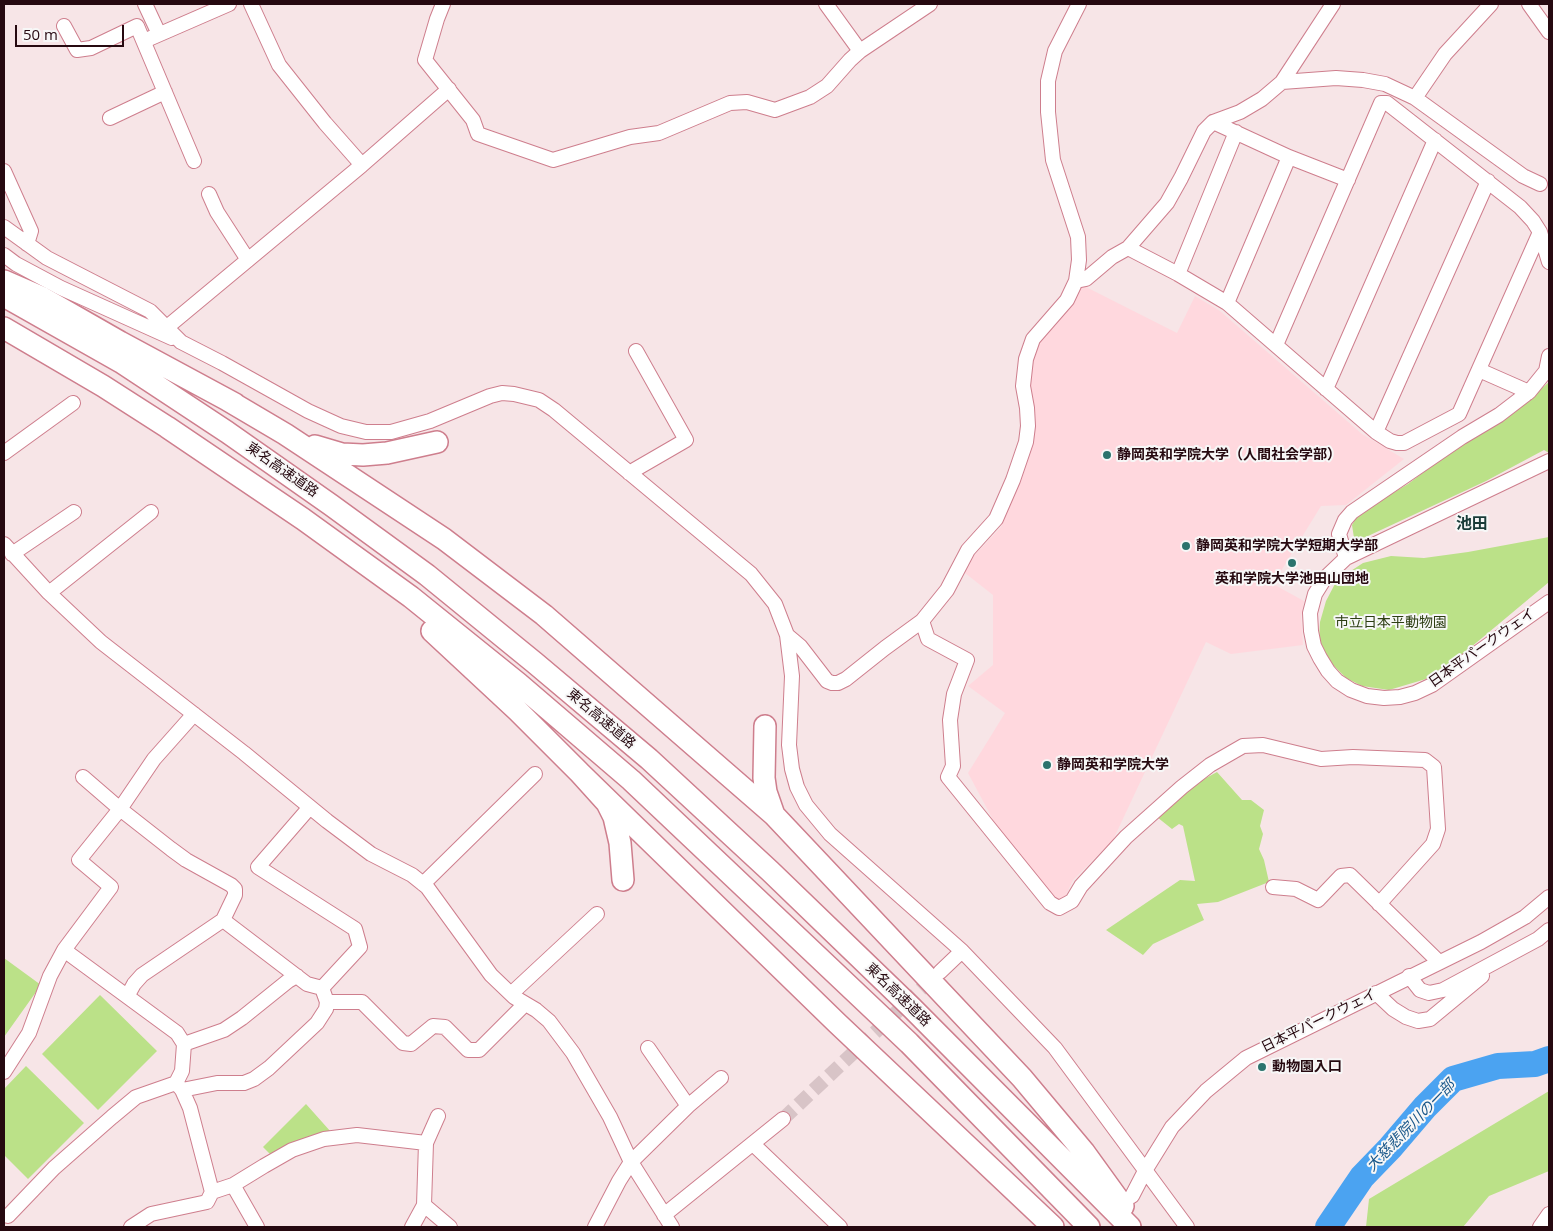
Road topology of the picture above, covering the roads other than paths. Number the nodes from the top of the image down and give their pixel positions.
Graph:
1 (145, 4) edge
2 (229, 4) edge
3 (251, 4) edge
4 (443, 4) edge
5 (826, 4) edge
6 (930, 4) edge
7 (1080, 4) edge
8 (1333, 4) edge
9 (1491, 4) edge
10 (1529, 4) edge
11 (64, 26) dead end
12 (1549, 32) edge
13 (159, 34) junction
14 (144, 41) junction
15 (860, 50) junction
16 (1282, 82) junction
17 (449, 89) junction
18 (165, 92) junction
19 (1415, 98) junction
20 (110, 118) dead end
21 (1213, 122) junction
22 (1236, 132) junction
23 (1435, 140) junction
24 (1289, 157) junction
25 (194, 161) dead end
26 (362, 165) junction
27 (4, 172) edge
28 (1348, 180) junction
29 (1488, 181) junction
30 (1540, 184) dead end
31 (209, 194) dead end
32 (4, 227) edge
33 (1540, 232) junction
34 (27, 244) junction
35 (1128, 248) junction
36 (4, 255) edge
37 (248, 260) junction
38 (1549, 262) edge
39 (1178, 274) junction
40 (4, 281) edge
41 (1076, 281) junction
42 (4, 296) edge
43 (1227, 303) junction
44 (4, 328) edge
45 (166, 328) junction
46 (181, 342) junction
47 (1276, 345) junction
48 (636, 351) dead end
49 (1549, 356) edge
50 (1478, 370) junction
51 (1326, 389) junction
52 (1528, 392) junction
53 (224, 398) junction
54 (73, 403) dead end
55 (1376, 432) junction
56 (437, 442) dead end
57 (4, 453) edge
58 (1549, 461) edge
59 (629, 473) junction
60 (74, 512) dead end
61 (151, 512) dead end
62 (303, 519) junction
63 (8, 549) edge
64 (1346, 558) junction
65 (50, 593) junction
66 (1549, 602) edge
67 (922, 621) junction
68 (788, 635) junction
69 (194, 714) junction
70 (765, 726) dead end
71 (579, 772) junction
72 (535, 774) dead end
73 (83, 777) dead end
74 (310, 807) junction
75 (120, 809) junction
76 (774, 815) junction
77 (623, 880) dead end
78 (423, 884) junction
79 (1273, 886) dead end
80 (1549, 897) edge
81 (1379, 904) junction
82 (597, 914) dead end
83 (223, 920) junction
84 (1549, 930) edge
85 (64, 950) junction
86 (962, 951) junction
87 (1506, 956) junction
88 (1439, 962) junction
89 (940, 972) tunnel mouth
90 (297, 976) junction
91 (1409, 976) junction
92 (322, 988) junction
93 (1376, 993) junction
94 (511, 994) junction
95 (128, 995) junction
96 (327, 1002) junction
97 (524, 1004) junction
98 (184, 1044) junction
99 (648, 1048) dead end
100 (4, 1072) edge
101 (721, 1078) dead end
102 (179, 1087) junction
103 (688, 1106) junction
104 (438, 1116) dead end
105 (783, 1119) tunnel mouth
106 (426, 1143) junction
107 (753, 1144) junction
108 (631, 1162) junction
109 (1146, 1169) junction
110 (233, 1186) junction
111 (212, 1192) junction
112 (1132, 1196) dead end
113 (424, 1206) junction
114 (664, 1214) junction
115 (1549, 1214) edge
116 (9, 1218) edge
117 (832, 1225) edge
118 (131, 1227) edge
119 (256, 1227) edge
120 (412, 1227) edge
121 (450, 1227) edge
122 (595, 1227) edge
123 (672, 1227) edge
124 (1052, 1227) edge
125 (1089, 1227) edge
126 (1130, 1227) edge
127 (1137, 1227) edge
128 (1187, 1227) edge
129 (1540, 1227) edge

1 - 13 street
2 - 13 street
3 - 26 street
4 - 17 street
5 - 15 street
6 - 15 street
7 - 41 street
8 - 16 street
9 - 19 street
10 - 12 street
11 - 14 street
13 - 14 street
14 - 18 street
15 - 17 street
16 - 19 street
16 - 21 street
17 - 26 street
18 - 20 street
18 - 25 street
19 - 30 street
21 - 22 street
21 - 35 street
22 - 24 street
22 - 39 street
23 - 28 street
23 - 29 street
23 - 51 street
24 - 28 street
24 - 43 street
26 - 37 street
27 - 34 street
28 - 47 street
29 - 33 street
29 - 55 street
31 - 37 street
32 - 34 street
33 - 38 street
33 - 50 street
34 - 45 street
35 - 39 street
35 - 41 street
36 - 46 street
37 - 45 street
39 - 43 street
40 - 53 highway
41 - 67 street
42 - 126 highway, 東名高速道路
43 - 47 street
44 - 62 highway, 東名高速道路
45 - 46 street
46 - 59 street
47 - 51 street
48 - 59 street
49 - 52 street
50 - 52 street
50 - 55 street
51 - 55 street
52 - 64 street
53 - 56 highway
53 - 76 highway
54 - 57 street
58 - 64 street, 日本平パークウェイ
59 - 68 street
60 - 63 street
61 - 65 street
62 - 71 highway
62 - 125 highway, 東名高速道路
63 - 65 street
64 - 66 street, 日本平パークウェイ
65 - 69 street
67 - 68 street
67 - 81 street
68 - 86 street
69 - 74 street
69 - 75 street
70 - 76 highway
71 - 77 highway
71 - 124 highway
72 - 78 street
73 - 75 street
74 - 78 street
74 - 92 street
75 - 83 street
75 - 85 street
76 - 127 highway
78 - 94 street
79 - 81 street
80 - 88 street, 日本平パークウェイ
81 - 88 street
82 - 94 street
83 - 90 street
83 - 95 street
84 - 87 street
85 - 95 street
85 - 100 street
86 - 89 street
86 - 109 street
87 - 91 street
87 - 93 street
88 - 91 street, 日本平パークウェイ
90 - 92 street
90 - 98 street
91 - 93 street, 日本平パークウェイ
92 - 96 street
93 - 109 street, 日本平パークウェイ
94 - 97 street
95 - 98 street
96 - 97 street
96 - 102 street
97 - 108 street
98 - 102 street
99 - 103 street
101 - 103 street
102 - 111 street
102 - 116 street
103 - 108 street
104 - 106 street
105 - 107 street
106 - 110 street
106 - 113 street
107 - 114 street
107 - 117 street
108 - 114 street
108 - 122 street
109 - 112 street, 日本平パークウェイ
109 - 128 street
110 - 111 street
110 - 119 street
111 - 118 street
113 - 120 street
113 - 121 street
114 - 123 street
115 - 129 street

